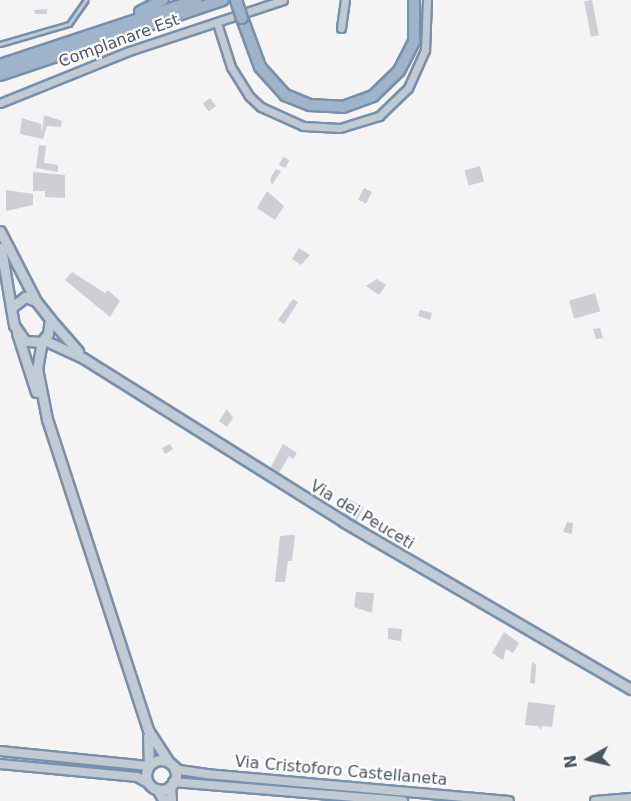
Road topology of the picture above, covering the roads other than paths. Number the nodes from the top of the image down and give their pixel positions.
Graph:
1 (86, 0) edge
2 (163, 0) edge
3 (197, 0) edge
4 (223, 0) edge
5 (236, 0) edge
6 (243, 0) edge
7 (283, 0) edge
8 (345, 0) edge
9 (406, 0) edge
10 (414, 0) edge
11 (427, 0) edge
12 (166, 19) junction
13 (217, 22) junction
14 (341, 28) dead end
15 (0, 44) edge
16 (411, 48) junction
17 (0, 64) edge
18 (0, 75) edge
19 (0, 103) edge
20 (0, 231) edge
21 (0, 244) edge
22 (10, 301) edge
23 (36, 301) junction
24 (0, 312) edge
25 (50, 319) junction
26 (12, 320) junction
27 (16, 331) junction
28 (43, 341) junction
29 (83, 358) junction
30 (47, 419) junction
31 (631, 688) edge
32 (148, 730) junction
33 (0, 751) edge
34 (170, 763) junction
35 (0, 764) edge
36 (149, 765) junction
37 (172, 784) junction
38 (152, 786) junction
39 (631, 798) edge
40 (164, 801) edge
41 (171, 801) edge
42 (403, 801) edge
43 (509, 801) edge
44 (595, 801) edge

1 - 15 lane
2 - 17 highway
3 - 17 highway
4 - 12 highway
5 - 16 highway, bridge
6 - 12 highway
7 - 13 street, Complanare Est
8 - 14 street
9 - 16 highway
10 - 16 highway
11 - 13 street
12 - 18 highway
13 - 19 street, Complanare Est
20 - 23 main road, Via dei Peuceti
21 - 22 main road
22 - 23 main road
22 - 26 main road
23 - 25 main road, Via dei Peuceti
24 - 26 main road
25 - 28 main road
25 - 29 main road, Via dei Peuceti
26 - 27 main road
27 - 28 main road, Via dei Peuceti
27 - 30 main road
28 - 29 main road, Via dei Peuceti
28 - 30 main road
29 - 31 main road, Via dei Peuceti
30 - 32 main road
32 - 34 main road
32 - 36 main road
33 - 36 street
34 - 36 main road
34 - 37 main road
34 - 43 street, Via Cristoforo Castellaneta
35 - 38 street
36 - 38 main road
37 - 38 main road
37 - 41 main road
37 - 42 street, Via Cristoforo Castellaneta
38 - 40 main road
39 - 44 street

